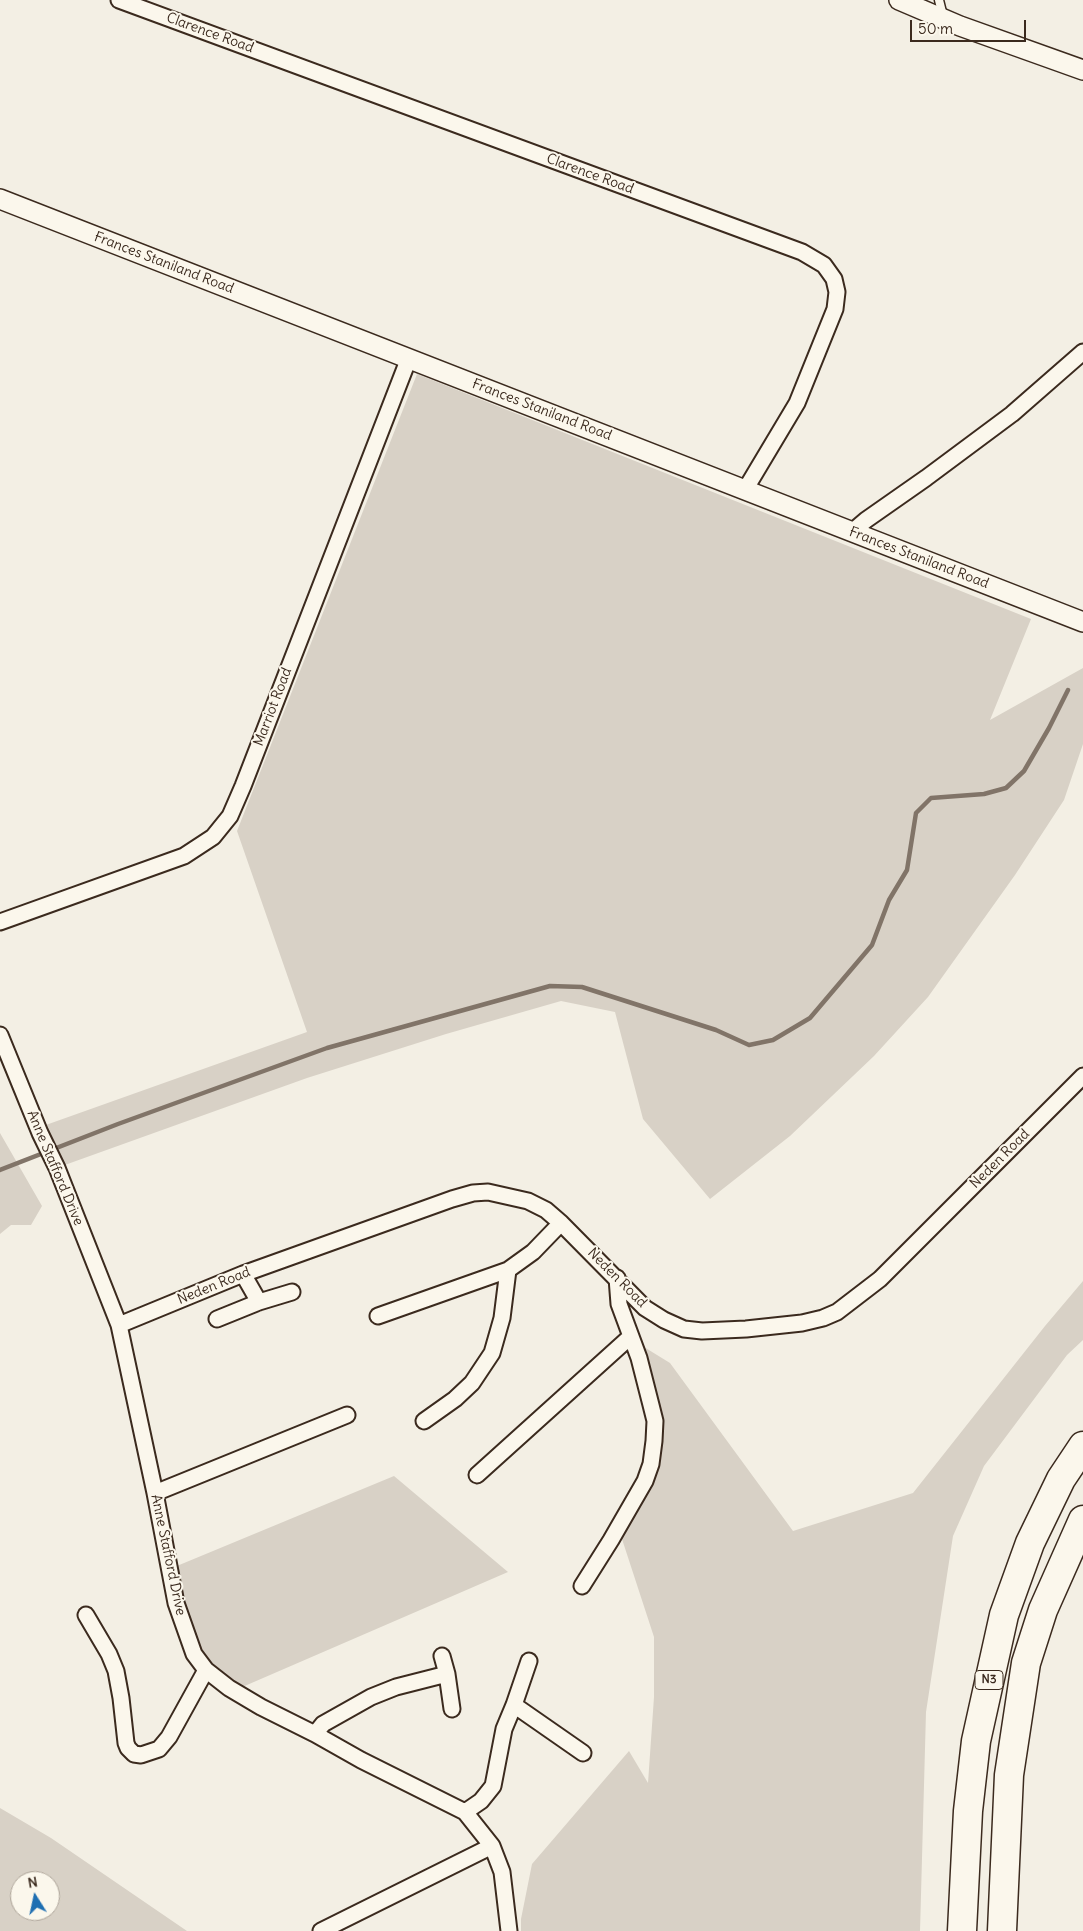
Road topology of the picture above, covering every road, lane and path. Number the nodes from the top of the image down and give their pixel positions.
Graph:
1 (119, 0) edge
2 (899, 0) edge
3 (939, 0) edge
4 (960, 26) junction
5 (1083, 70) edge
6 (0, 199) edge
7 (1083, 352) edge
8 (409, 358) junction
9 (745, 490) junction
10 (852, 532) junction
11 (1083, 622) edge
12 (0, 922) edge
13 (0, 1035) edge
14 (1083, 1076) edge
15 (561, 1223) junction
16 (508, 1270) junction
17 (243, 1274) junction
18 (617, 1278) junction
19 (292, 1292) dead end
20 (259, 1302) junction
21 (378, 1316) dead end
22 (217, 1319) dead end
23 (119, 1325) junction
24 (630, 1337) junction
25 (347, 1415) dead end
26 (424, 1422) dead end
27 (1083, 1446) edge
28 (478, 1475) dead end
29 (155, 1493) junction
30 (1083, 1520) edge
31 (582, 1586) dead end
32 (86, 1615) dead end
33 (442, 1656) dead end
34 (529, 1660) dead end
35 (206, 1670) junction
36 (447, 1674) junction
37 (514, 1705) junction
38 (452, 1710) dead end
39 (315, 1734) junction
40 (583, 1753) dead end
41 (465, 1812) junction
42 (492, 1846) junction
43 (321, 1931) edge
44 (509, 1931) edge
45 (962, 1931) edge
46 (1002, 1931) edge

1 - 9 street, Clarence Road
2 - 4 street
3 - 4 lane
4 - 5 street
6 - 8 street, Frances Staniland Road
7 - 10 street
8 - 9 street, Frances Staniland Road
8 - 12 street, Marriot Road
9 - 10 street, Frances Staniland Road
10 - 11 street, Frances Staniland Road
13 - 23 street, Anne Stafford Drive
14 - 18 street, Neden Road
15 - 16 street
15 - 17 street, Neden Road
15 - 18 street, Neden Road
16 - 21 street
16 - 26 street
17 - 20 street
17 - 23 street, Neden Road
18 - 24 street
19 - 20 street
20 - 22 street
23 - 29 street, Anne Stafford Drive
24 - 28 street
24 - 31 street
25 - 29 street
27 - 45 highway, N3
29 - 35 street, Anne Stafford Drive
30 - 46 highway, N3
32 - 35 street
33 - 36 street
34 - 37 street
35 - 39 street, Anne Stafford Drive
36 - 38 street
36 - 39 street
37 - 40 street
37 - 41 street
39 - 41 street, Anne Stafford Drive
41 - 42 street, Anne Stafford Drive
42 - 43 street
42 - 44 street, Anne Stafford Drive

